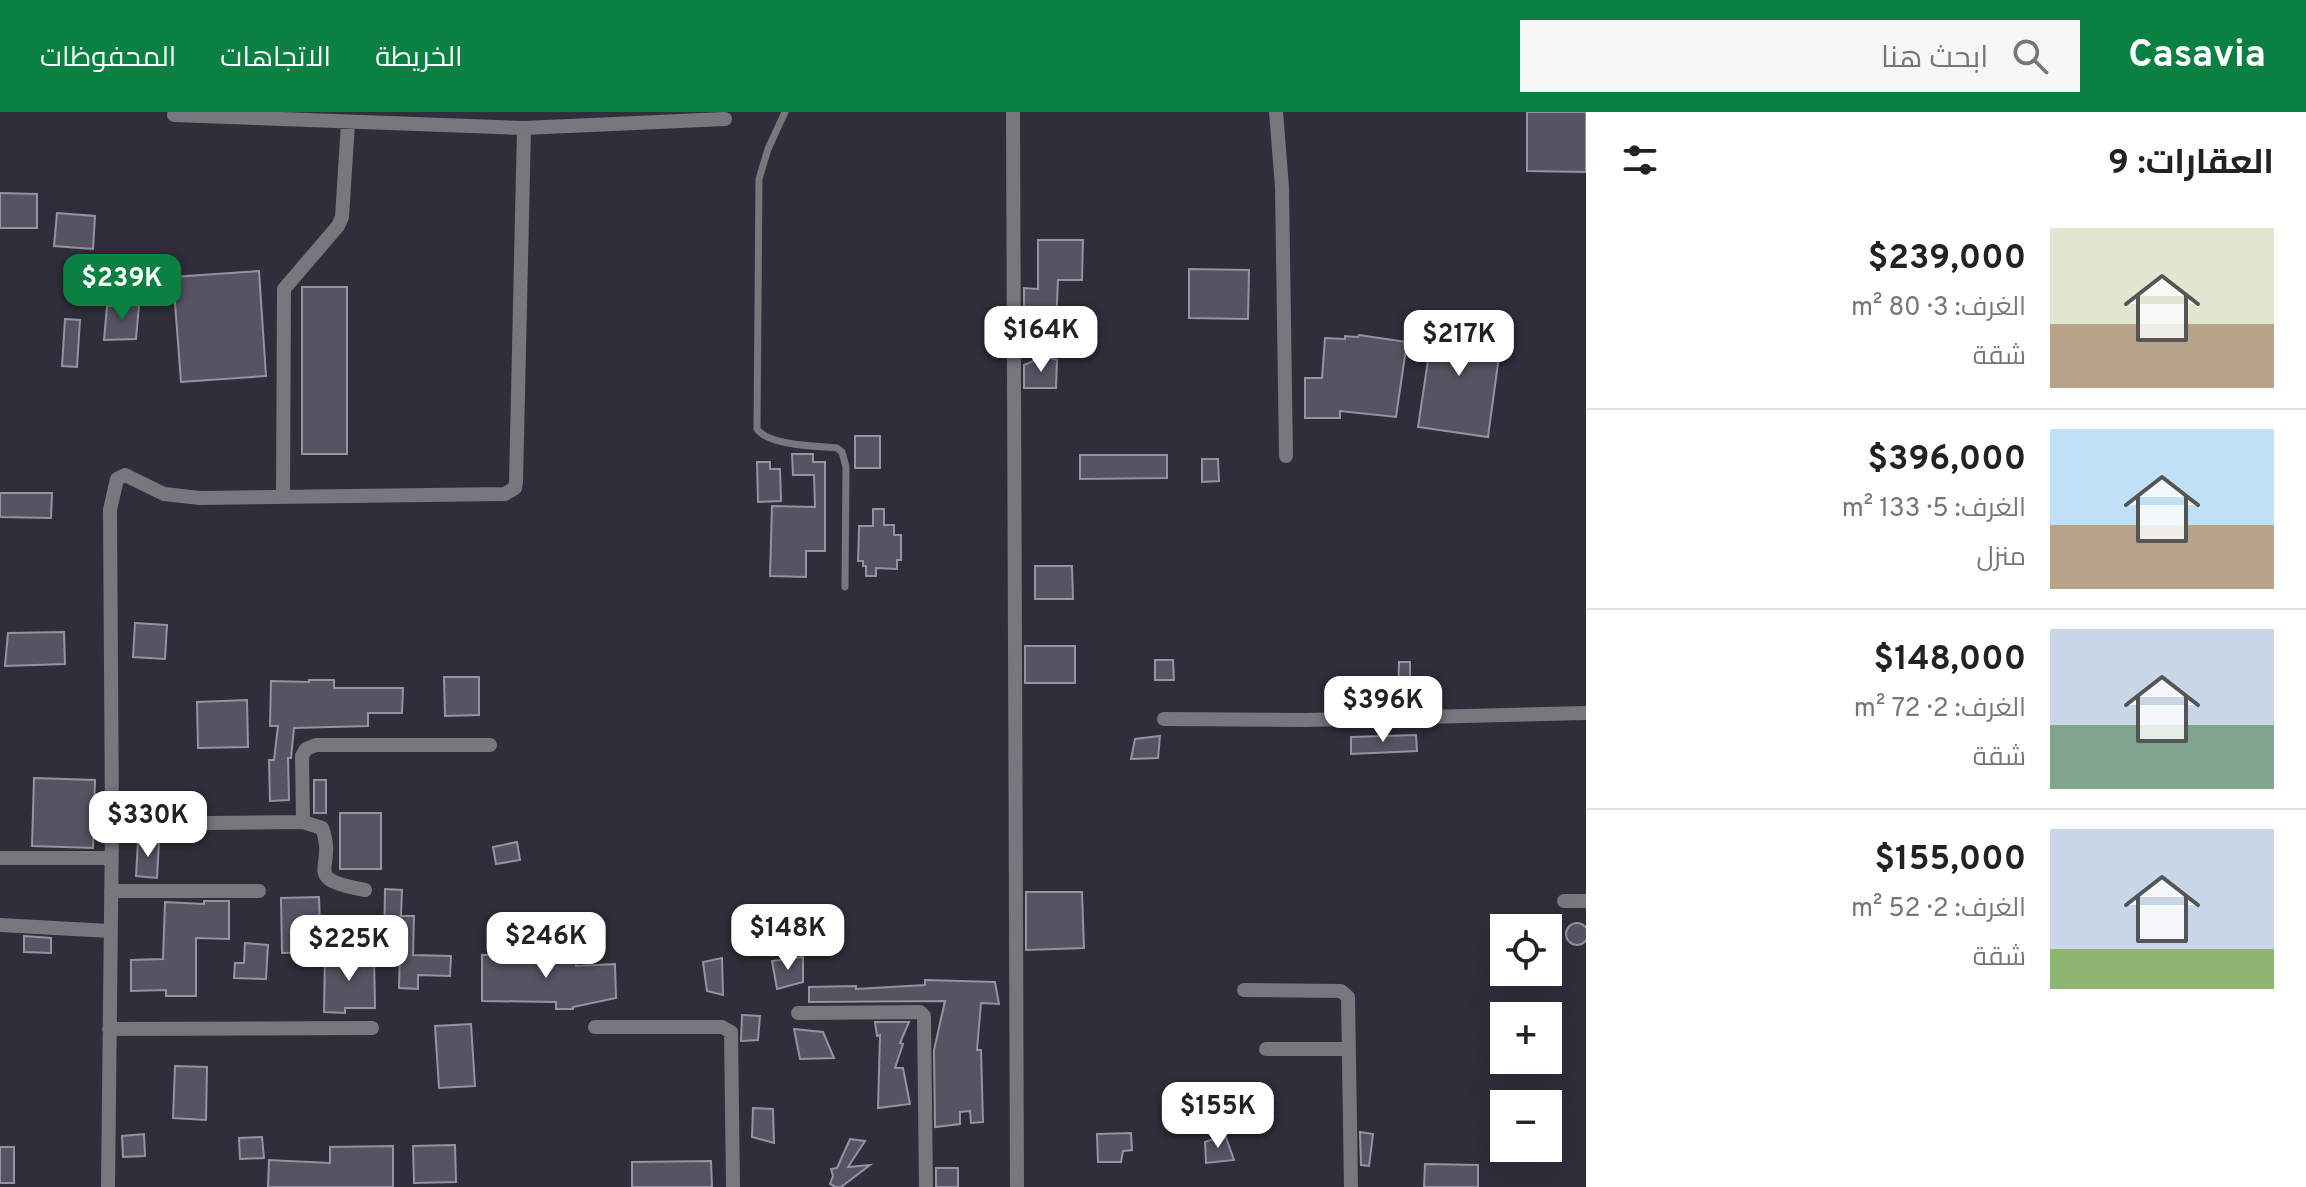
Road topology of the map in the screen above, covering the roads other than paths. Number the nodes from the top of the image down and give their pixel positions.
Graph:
1 (785, 112) edge
2 (1013, 112) edge
3 (1276, 112) edge
4 (174, 115) dead end
5 (725, 119) dead end
6 (348, 123) junction
7 (524, 128) junction
8 (1286, 456) dead end
9 (283, 497) junction
10 (845, 587) dead end
11 (1586, 713) edge
12 (1164, 719) dead end
13 (490, 745) dead end
14 (303, 822) junction
15 (112, 824) junction
16 (0, 858) edge
17 (111, 858) junction
18 (365, 890) dead end
19 (111, 891) junction
20 (259, 891) dead end
21 (1564, 901) dead end
22 (1586, 901) edge
23 (0, 925) edge
24 (110, 931) junction
25 (1244, 990) dead end
26 (798, 1013) dead end
27 (595, 1027) dead end
28 (372, 1028) dead end
29 (109, 1029) junction
30 (1266, 1049) dead end
31 (1349, 1049) junction
32 (108, 1187) edge
33 (733, 1187) edge
34 (926, 1187) edge
35 (1017, 1187) edge
36 (1351, 1187) edge

1 - 10 lane
2 - 35 street
3 - 8 street
4 - 6 street
5 - 7 street
6 - 7 street
6 - 9 street
7 - 9 street
9 - 15 street
11 - 12 street
13 - 14 street
14 - 15 street
14 - 18 street
15 - 17 street
16 - 17 street
17 - 19 street
19 - 20 street
19 - 24 street
21 - 22 street
23 - 24 street
24 - 29 street
25 - 31 street
26 - 34 street
27 - 33 street
28 - 29 street
29 - 32 street
30 - 31 street
31 - 36 street

